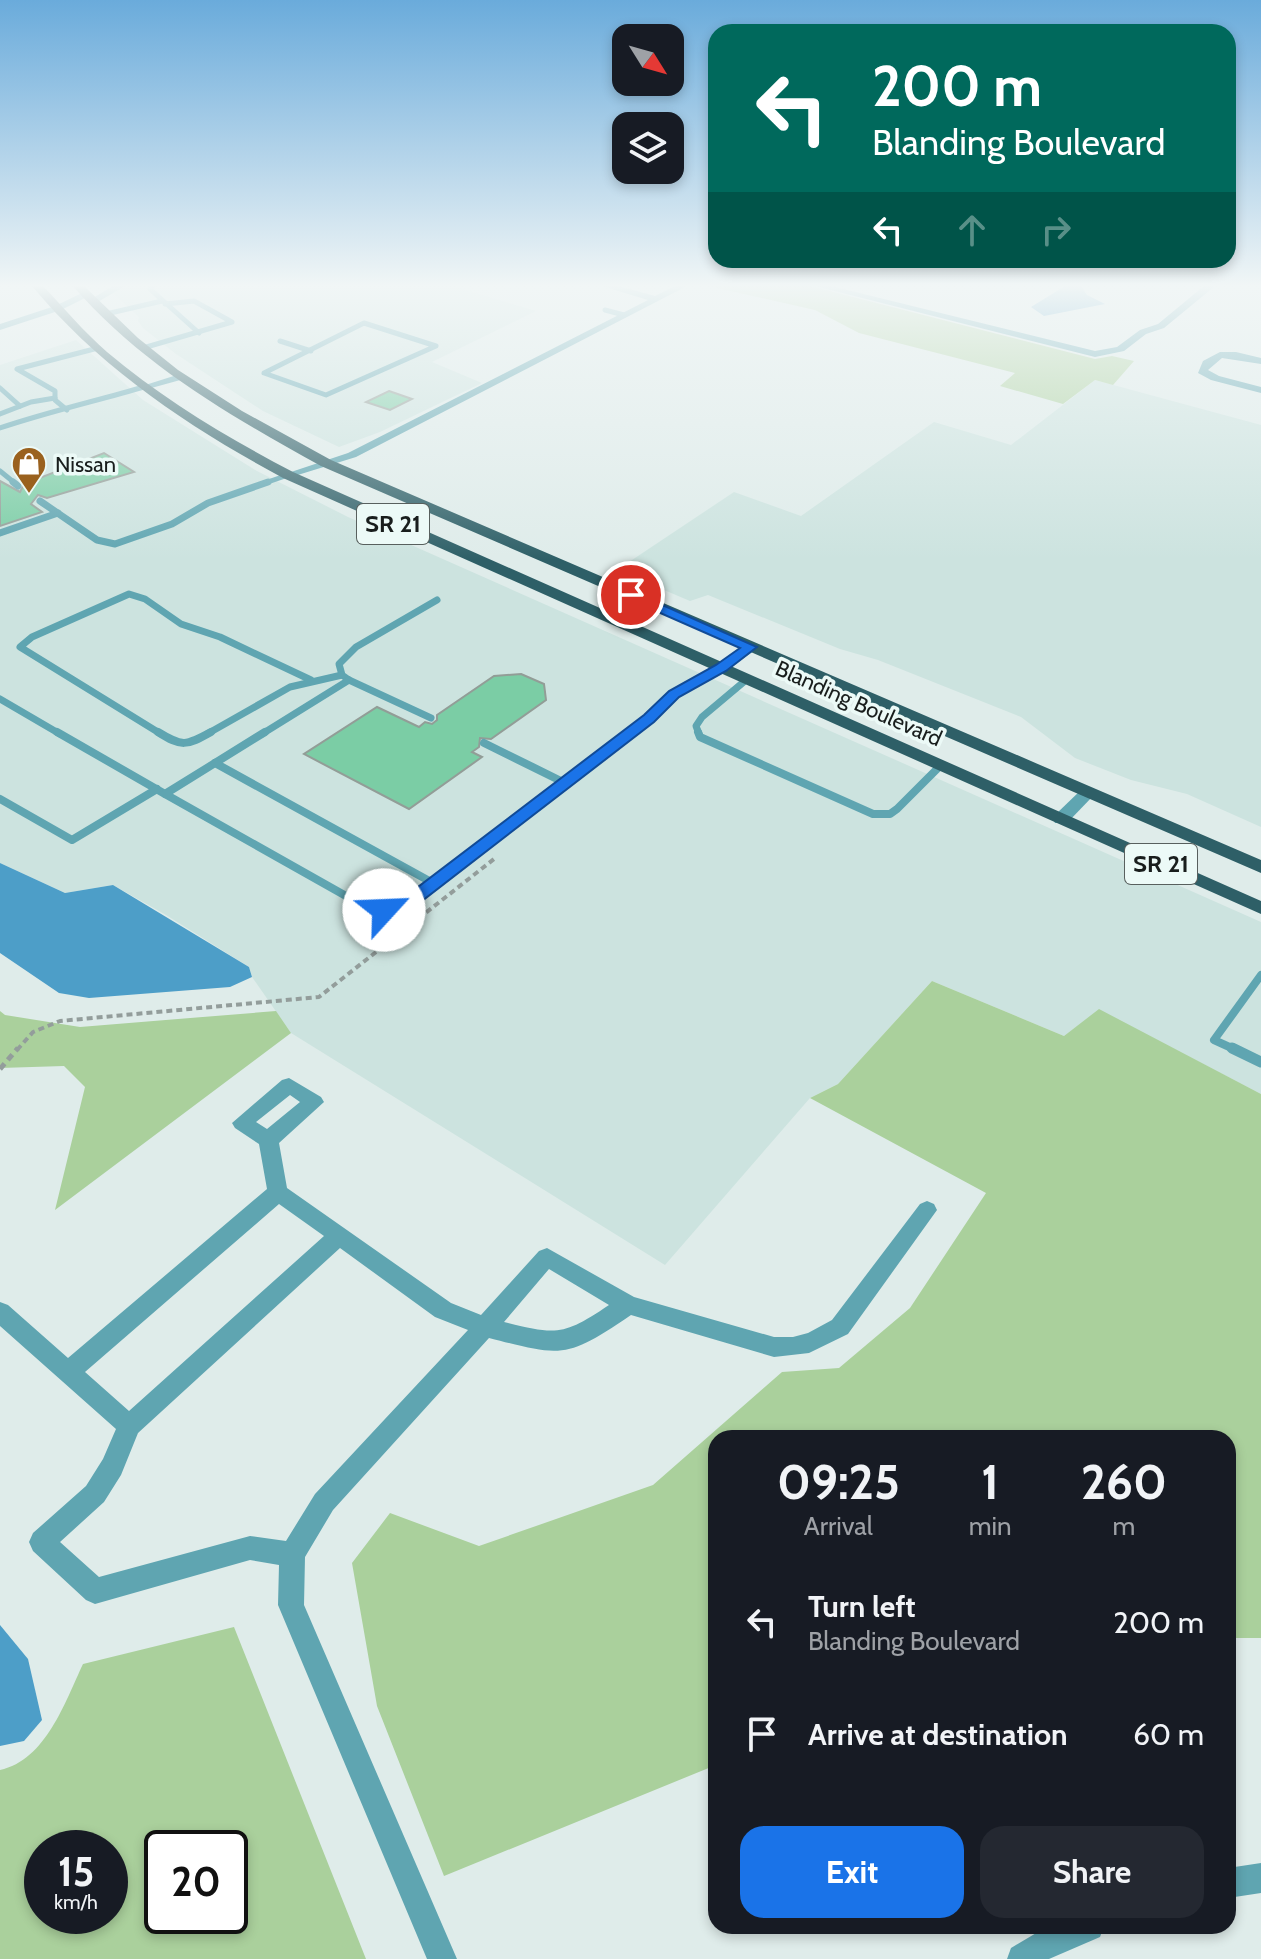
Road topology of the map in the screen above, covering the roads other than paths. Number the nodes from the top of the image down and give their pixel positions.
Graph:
1 (32, 377) edge
2 (133, 377) edge
3 (178, 377) edge
4 (180, 377) edge
5 (277, 377) edge
6 (367, 377) edge
7 (503, 377) edge
8 (1214, 377) edge
9 (144, 387) junction
10 (0, 388) edge
11 (1261, 390) edge
12 (55, 398) junction
13 (20, 406) junction
14 (67, 410) junction
15 (0, 414) edge
16 (0, 428) edge
17 (326, 463) junction
18 (0, 471) edge
19 (288, 475) junction
20 (18, 486) dead end
21 (40, 501) dead end
22 (58, 513) junction
23 (0, 533) edge
24 (437, 600) dead end
25 (750, 647) junction
26 (721, 668) junction
27 (346, 677) junction
28 (311, 680) junction
29 (746, 680) junction
30 (0, 699) edge
31 (431, 718) dead end
32 (484, 743) dead end
33 (215, 763) junction
34 (940, 766) junction
35 (565, 783) junction
36 (157, 789) junction
37 (1088, 792) junction
38 (165, 794) junction
39 (0, 799) edge
40 (1061, 819) junction
41 (1261, 867) edge
42 (433, 883) junction
43 (1261, 908) edge
44 (1261, 975) edge
45 (1261, 1062) edge
46 (268, 1140) dead end
47 (278, 1192) junction
48 (927, 1210) dead end
49 (339, 1236) junction
50 (628, 1305) junction
51 (0, 1312) edge
52 (485, 1327) junction
53 (68, 1372) junction
54 (129, 1426) junction
55 (292, 1554) junction
56 (1261, 1878) edge
57 (1236, 1882) edge
58 (1067, 1934) edge
59 (442, 1959) edge
60 (1022, 1959) edge

1 - 12 lane
2 - 9 main road, Blanding Boulevard / SR 21
3 - 9 street
4 - 17 main road, Blanding Boulevard / SR 21
5 - 6 lane
7 - 17 street
8 - 11 street
9 - 14 lane
9 - 19 main road, Blanding Boulevard / SR 21
10 - 13 lane
12 - 13 lane
12 - 14 lane
13 - 15 lane
14 - 16 lane
17 - 19 street
17 - 25 main road, Blanding Boulevard / SR 21
18 - 20 lane
19 - 22 lane
19 - 26 main road, Blanding Boulevard / SR 21
21 - 22 lane
22 - 23 lane
24 - 27 lane
25 - 26 street
25 - 37 main road, Blanding Boulevard / SR 21
26 - 29 main road, Blanding Boulevard / SR 21
26 - 35 lane
27 - 28 lane
27 - 31 lane
27 - 33 lane
28 - 28 lane
29 - 34 main road, Blanding Boulevard / SR 21
29 - 34 lane
30 - 36 lane
32 - 35 lane
33 - 38 lane
33 - 42 lane
34 - 40 main road, Blanding Boulevard / SR 21
35 - 42 lane
36 - 38 lane
36 - 39 lane
37 - 40 street
37 - 41 main road, Blanding Boulevard / SR 21
38 - 42 lane
40 - 43 main road, Blanding Boulevard / SR 21
44 - 45 lane
46 - 47 street
47 - 49 street
47 - 53 street
48 - 50 street
49 - 52 street
49 - 54 street
50 - 52 street
50 - 52 street
51 - 53 street
52 - 55 street
53 - 54 street
54 - 55 street
55 - 59 street
56 - 57 street
58 - 60 street

